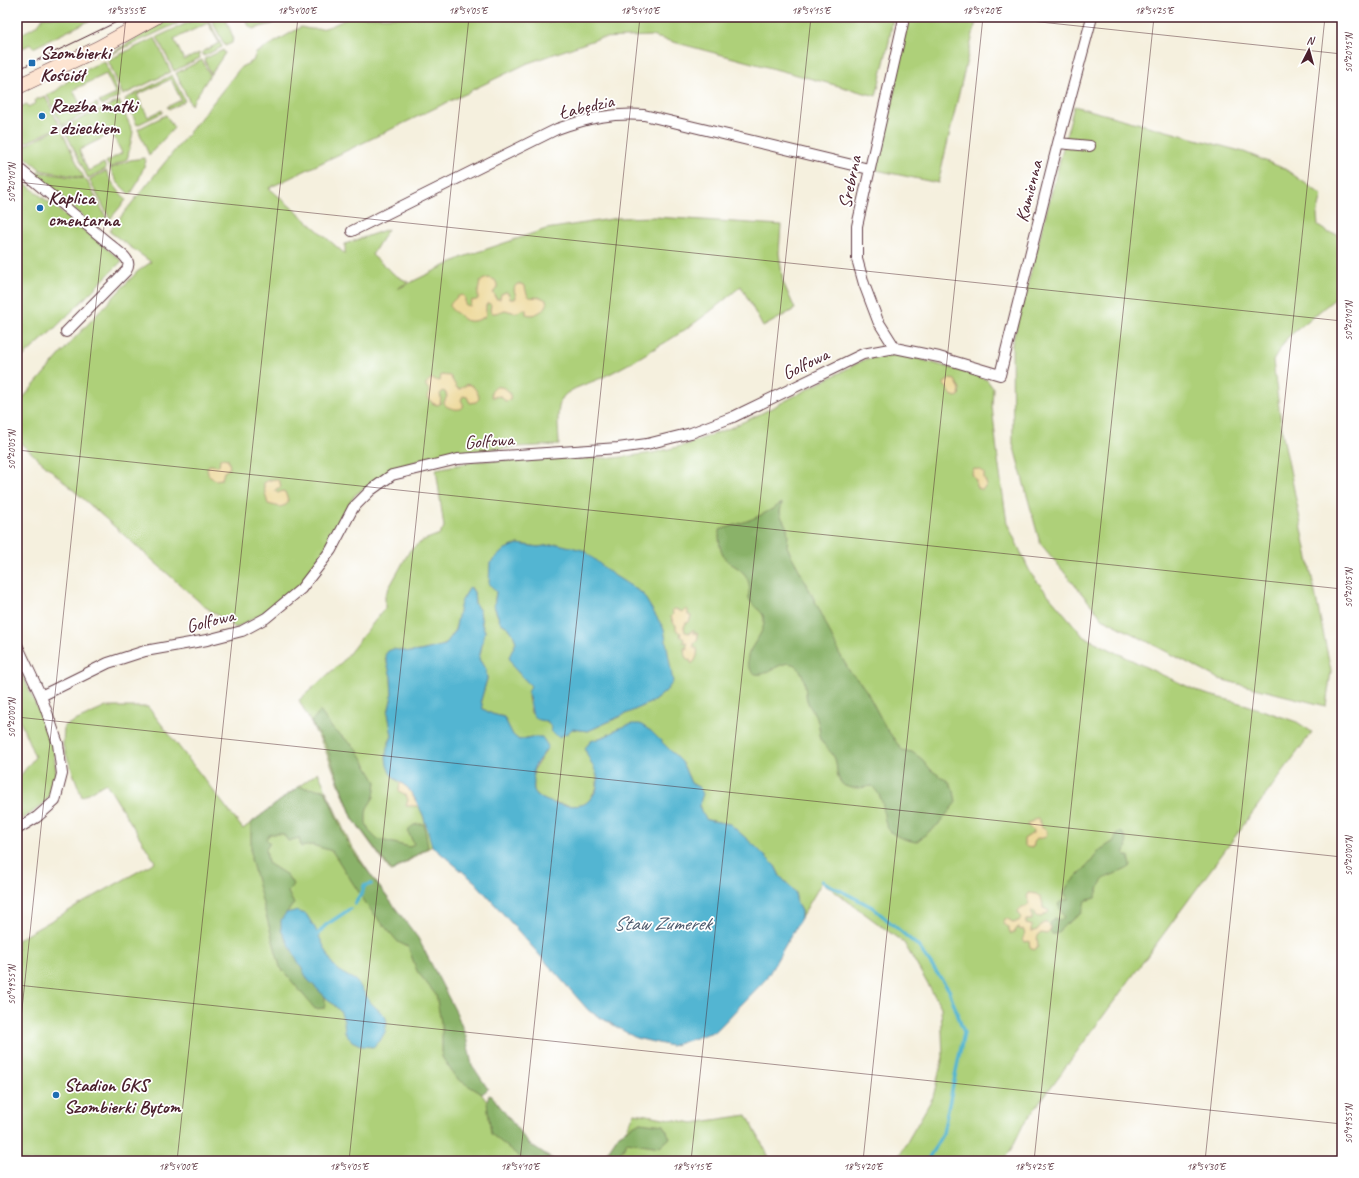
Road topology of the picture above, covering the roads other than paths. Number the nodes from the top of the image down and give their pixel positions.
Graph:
1 (155, 17) edge
2 (903, 17) edge
3 (1092, 17) edge
4 (17, 87) edge
5 (1058, 143) junction
6 (1090, 146) dead end
7 (17, 167) edge
8 (869, 169) junction
9 (352, 231) dead end
10 (66, 332) dead end
11 (895, 348) junction
12 (1000, 375) joint
13 (17, 645) edge
14 (41, 696) junction
15 (17, 830) edge

1 - 4 main road
2 - 8 street, Srebrna
3 - 5 street, Kamienna
5 - 6 street
5 - 12 street, Kamienna
7 - 10 street
8 - 9 street, Łabędzia
8 - 11 street, Srebrna
11 - 12 street, Golfowa
11 - 14 street, Golfowa
13 - 14 street
14 - 15 street

